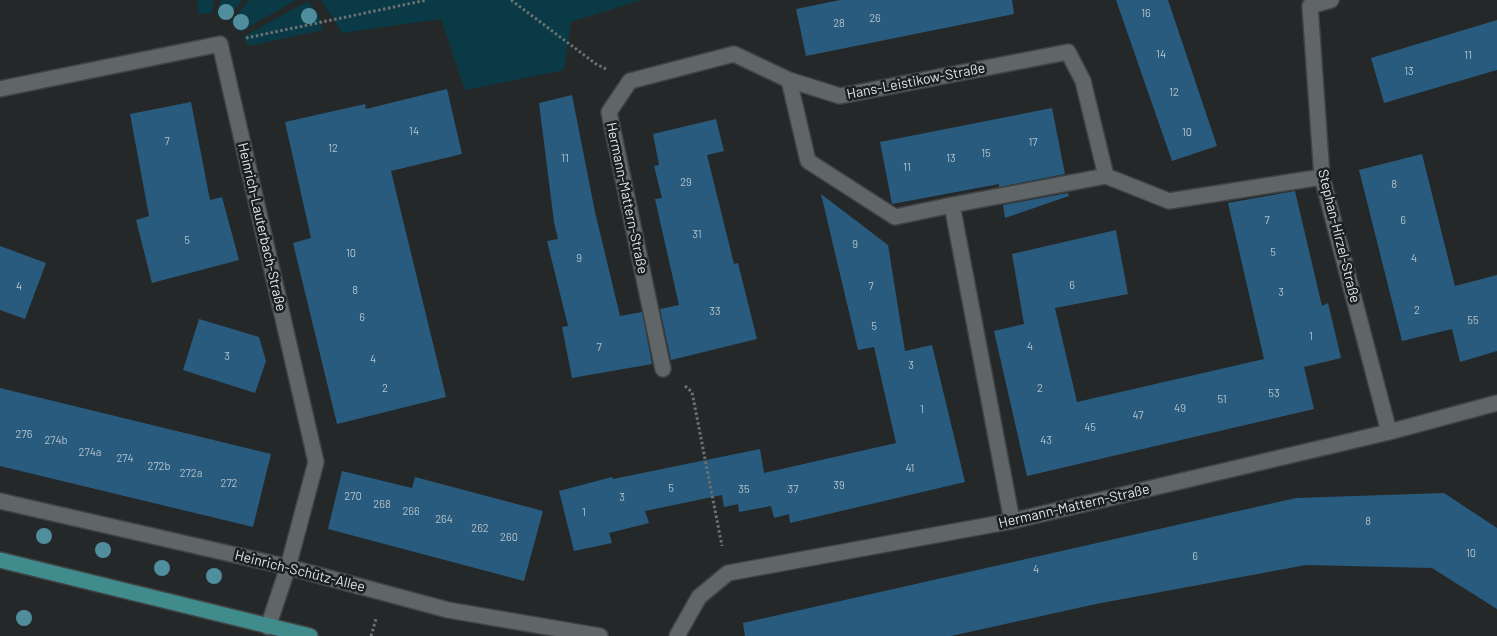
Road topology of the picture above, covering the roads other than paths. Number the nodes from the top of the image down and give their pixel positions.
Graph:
1 (1331, 0) edge
2 (789, 80) junction
3 (0, 90) edge
4 (1106, 176) junction
5 (1322, 177) junction
6 (952, 205) junction
7 (663, 368) road end
8 (1497, 403) edge
9 (1389, 432) junction
10 (0, 501) edge
11 (1012, 521) junction
12 (0, 560) edge
13 (288, 567) junction
14 (268, 627) junction
15 (310, 636) edge
16 (600, 636) edge
17 (677, 636) edge

1 - 5 street, Stephan-Hirzel-Straße
2 - 4 street, Hans-Leistikow-Straße
2 - 6 street
2 - 7 street, Hermann-Mattern-Straße
3 - 13 street, Heinrich-Lauterbach-Straße
4 - 5 street
4 - 6 street
5 - 9 street, Stephan-Hirzel-Straße
6 - 11 street
8 - 9 street, Hermann-Mattern-Straße
9 - 11 street, Hermann-Mattern-Straße
10 - 13 street, Heinrich-Schütz-Allee
11 - 17 street, Hermann-Mattern-Straße
12 - 14 main road
13 - 14 street, Heinrich-Lauterbach-Straße
13 - 16 street, Heinrich-Schütz-Allee
14 - 15 main road

